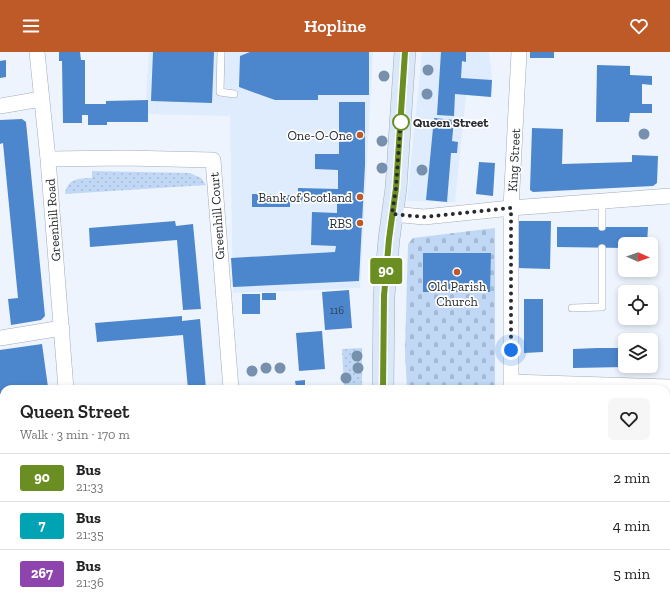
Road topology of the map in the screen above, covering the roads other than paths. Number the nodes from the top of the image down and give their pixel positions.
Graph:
1 (37, 52) edge
2 (221, 52) edge
3 (405, 52) edge
4 (519, 52) edge
5 (234, 94) dead end
6 (41, 99) junction
7 (0, 106) edge
8 (48, 159) junction
9 (670, 196) edge
10 (602, 201) junction
11 (511, 208) junction
12 (392, 214) junction
13 (602, 227) dead end
14 (602, 248) dead end
15 (572, 308) dead end
16 (62, 328) junction
17 (0, 338) edge
18 (66, 385) edge
19 (230, 385) edge
20 (383, 385) edge
21 (511, 385) edge

1 - 6 street, Greenhill Road
2 - 5 lane
3 - 12 main road
4 - 11 street, King Street
6 - 7 street
6 - 8 street, Greenhill Road
8 - 16 street, Greenhill Road
8 - 19 street, Greenhill Court
9 - 10 street
10 - 11 street
10 - 13 lane
11 - 12 street
11 - 21 street, King Street
12 - 20 main road
14 - 15 lane
16 - 17 street
16 - 18 street, Greenhill Road

